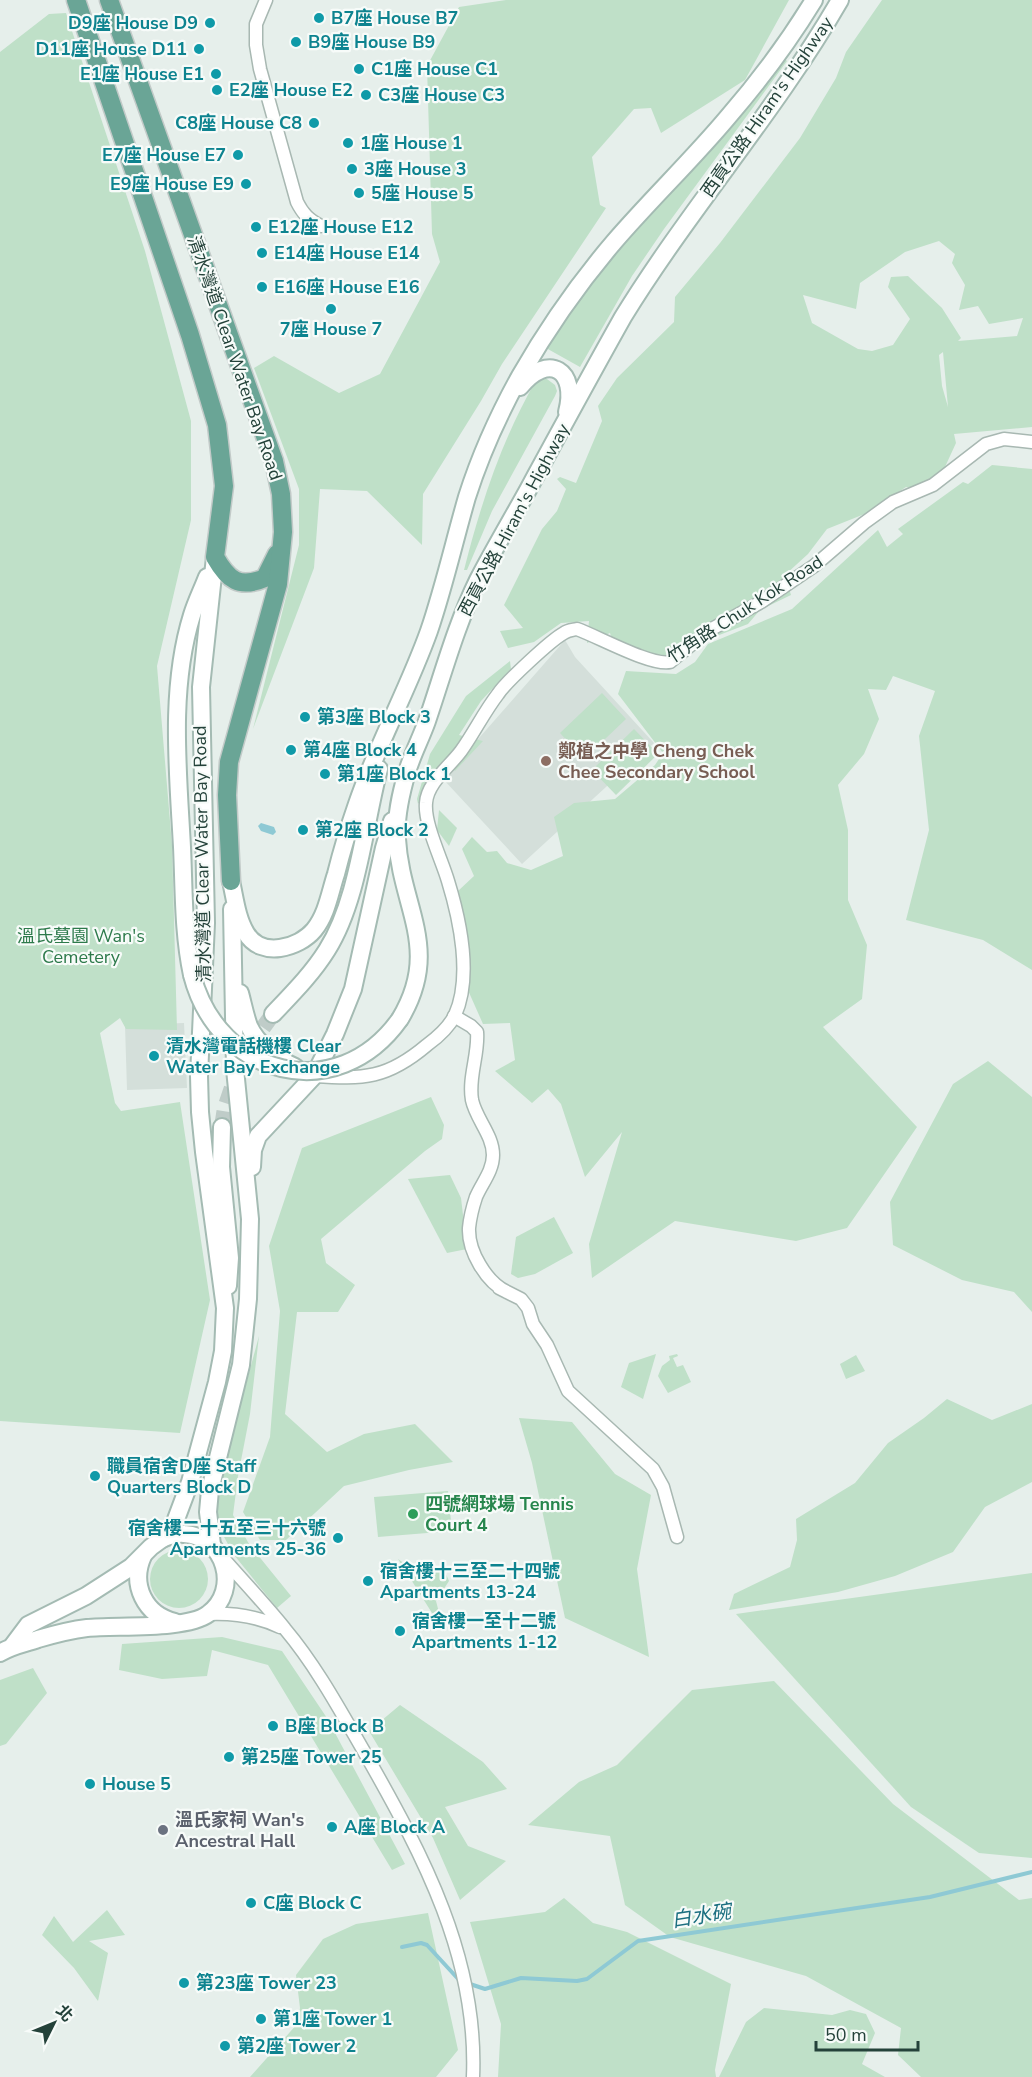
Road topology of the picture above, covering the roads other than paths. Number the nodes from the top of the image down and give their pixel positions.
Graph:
1 (76, 0) edge
2 (109, 0) edge
3 (266, 0) edge
4 (814, 0) edge
5 (840, 0) edge
6 (321, 226) dead end
7 (501, 415) junction
8 (565, 423) junction
9 (1032, 442) edge
10 (283, 532) junction
11 (215, 557) junction
12 (407, 686) junction
13 (407, 772) junction
14 (231, 881) junction
15 (234, 972) junction
16 (273, 1014) tunnel mouth
17 (454, 1016) junction
18 (314, 1076) junction
19 (222, 1127) tunnel mouth
20 (250, 1219) junction
21 (225, 1308) junction
22 (677, 1537) dead end
23 (162, 1539) junction
24 (216, 1550) junction
25 (144, 1556) junction
26 (209, 1614) junction
27 (185, 1623) junction
28 (287, 1630) junction
29 (7, 1649) edge
30 (473, 2074) edge

1 - 11 main road, 清水灣道 Clear Water Bay Road
2 - 10 main road, 清水灣道 Clear Water Bay Road
3 - 6 street
4 - 7 main road, 西貢公路 Hiram's Highway
5 - 8 main road, 西貢公路 Hiram's Highway
7 - 8 main road
7 - 12 main road, 西貢公路 Hiram's Highway
8 - 13 main road, 西貢公路 Hiram's Highway
9 - 17 street, 竹角路 Chuk Kok Road
10 - 11 main road
10 - 14 main road, 清水灣道 Clear Water Bay Road
11 - 13 main road, 西貢公路 Hiram's Highway, bridge
11 - 21 main road, 清水灣道 Clear Water Bay Road
12 - 14 main road, 西貢公路 Hiram's Highway
12 - 16 main road
13 - 18 main road
14 - 15 main road, 清水灣道 Clear Water Bay Road
15 - 18 main road
15 - 20 main road, 清水灣道 Clear Water Bay Road
17 - 18 street, 竹角路 Chuk Kok Road
17 - 22 street
18 - 20 main road
19 - 21 main road
20 - 24 main road, 清水灣道 Clear Water Bay Road
21 - 23 main road, 清水灣道 Clear Water Bay Road
23 - 24 main road
23 - 25 main road, 清水灣道 Clear Water Bay Road
24 - 26 main road, 清水灣道 Clear Water Bay Road
24 - 28 street
25 - 27 main road
25 - 29 main road, 清水灣道 Clear Water Bay Road
26 - 27 main road, 清水灣道 Clear Water Bay Road
26 - 28 street
27 - 29 main road, 清水灣道 Clear Water Bay Road
28 - 30 street

